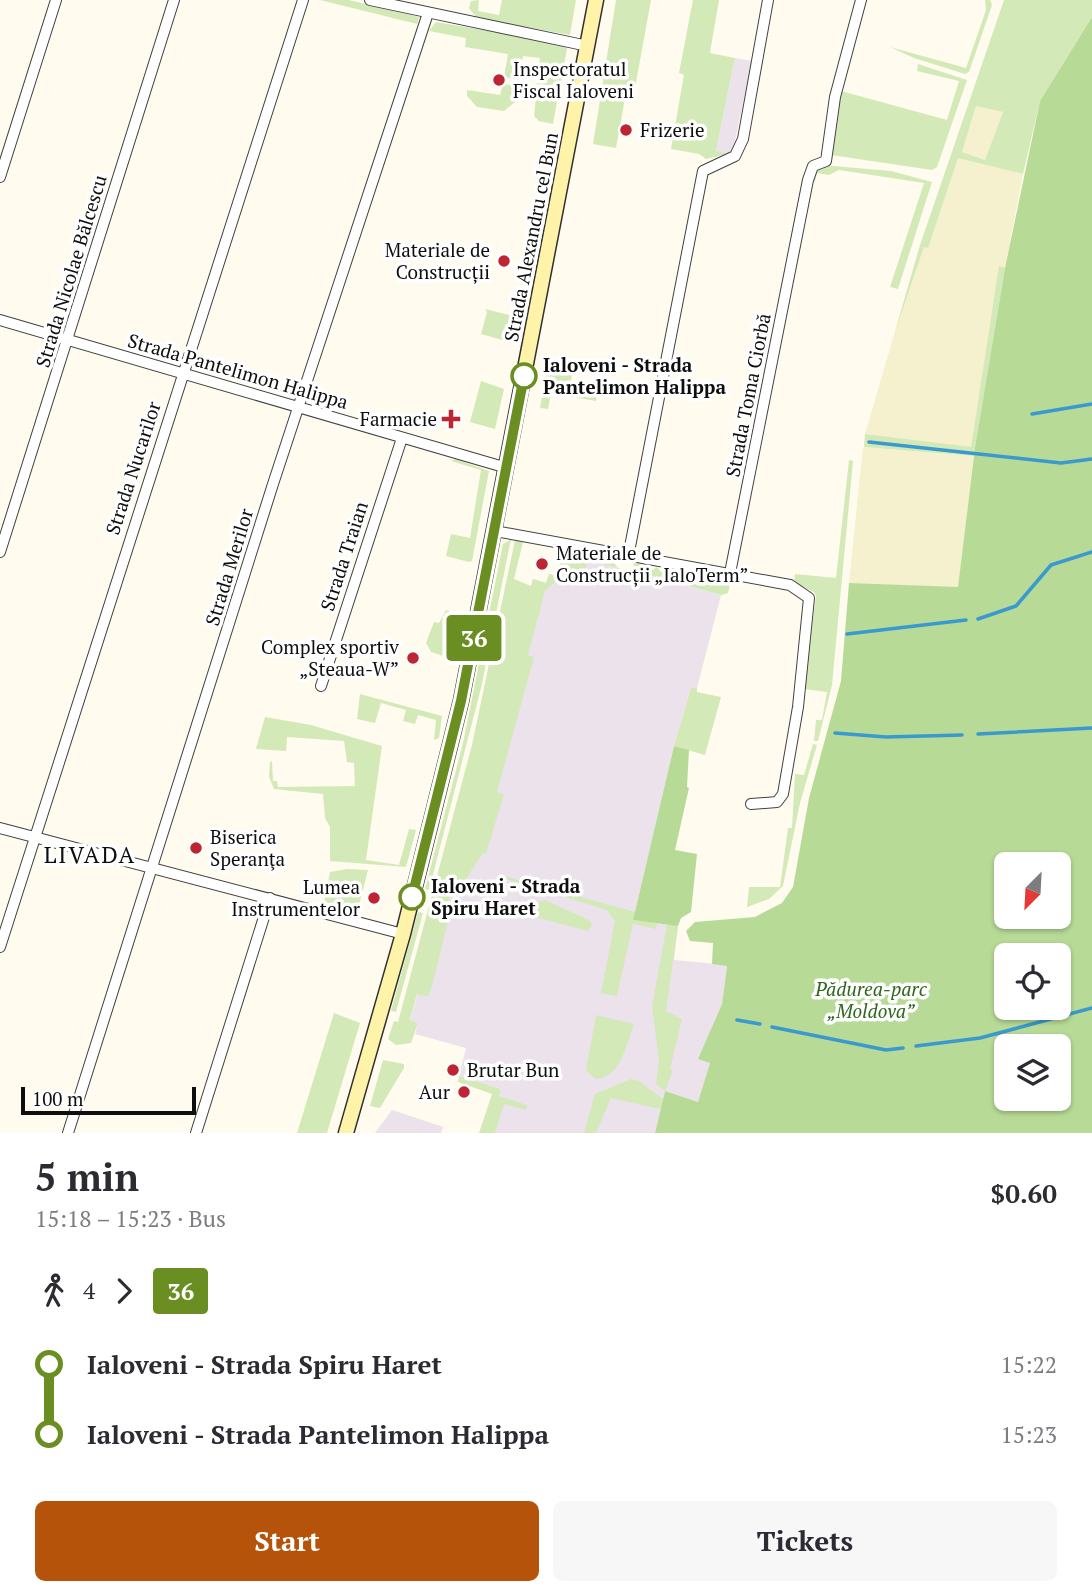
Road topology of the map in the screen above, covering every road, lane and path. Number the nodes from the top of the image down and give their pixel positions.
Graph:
1 (56, 0) edge
2 (174, 0) edge
3 (303, 0) edge
4 (370, 0) edge
5 (596, 0) edge
6 (768, 0) edge
7 (861, 0) edge
8 (428, 13) junction
9 (588, 46) junction
10 (0, 177) edge
11 (0, 320) edge
12 (67, 341) junction
13 (181, 373) junction
14 (300, 406) junction
15 (402, 438) junction
16 (507, 468) junction
17 (495, 531) junction
18 (0, 552) edge
19 (628, 557) junction
20 (730, 573) junction
21 (321, 686) dead end
22 (751, 804) dead end
23 (0, 828) edge
24 (35, 839) junction
25 (153, 870) junction
26 (270, 898) junction
27 (403, 934) junction
28 (0, 947) edge
29 (68, 1133) edge
30 (196, 1133) edge
31 (346, 1133) edge

1 - 10 street
2 - 12 street, Strada Nicolae Bălcescu
3 - 13 street, Strada Nucarilor
4 - 8 street
5 - 9 main road, Strada Alexandru cel Bun
6 - 19 street
7 - 20 street, Strada Toma Ciorbă
8 - 9 street
8 - 14 street, Strada Merilor
9 - 16 main road, Strada Alexandru cel Bun
11 - 12 street, Strada Pantelimon Halippa
12 - 13 street, Strada Pantelimon Halippa
12 - 18 street, Strada Nicolae Bălcescu
13 - 14 street, Strada Pantelimon Halippa
13 - 24 street, Strada Nucarilor
14 - 15 street, Strada Pantelimon Halippa
14 - 25 street, Strada Merilor
15 - 16 street, Strada Pantelimon Halippa
15 - 21 street, Strada Traian
16 - 17 main road, Strada Alexandru cel Bun
17 - 19 street
17 - 27 main road, Strada Alexandru cel Bun
19 - 20 street
20 - 22 street
23 - 24 street
24 - 25 street
24 - 28 street, Strada Nucarilor
25 - 26 street
25 - 29 street, Strada Merilor
26 - 27 street
26 - 30 street
27 - 31 main road, Strada Alexandru cel Bun

